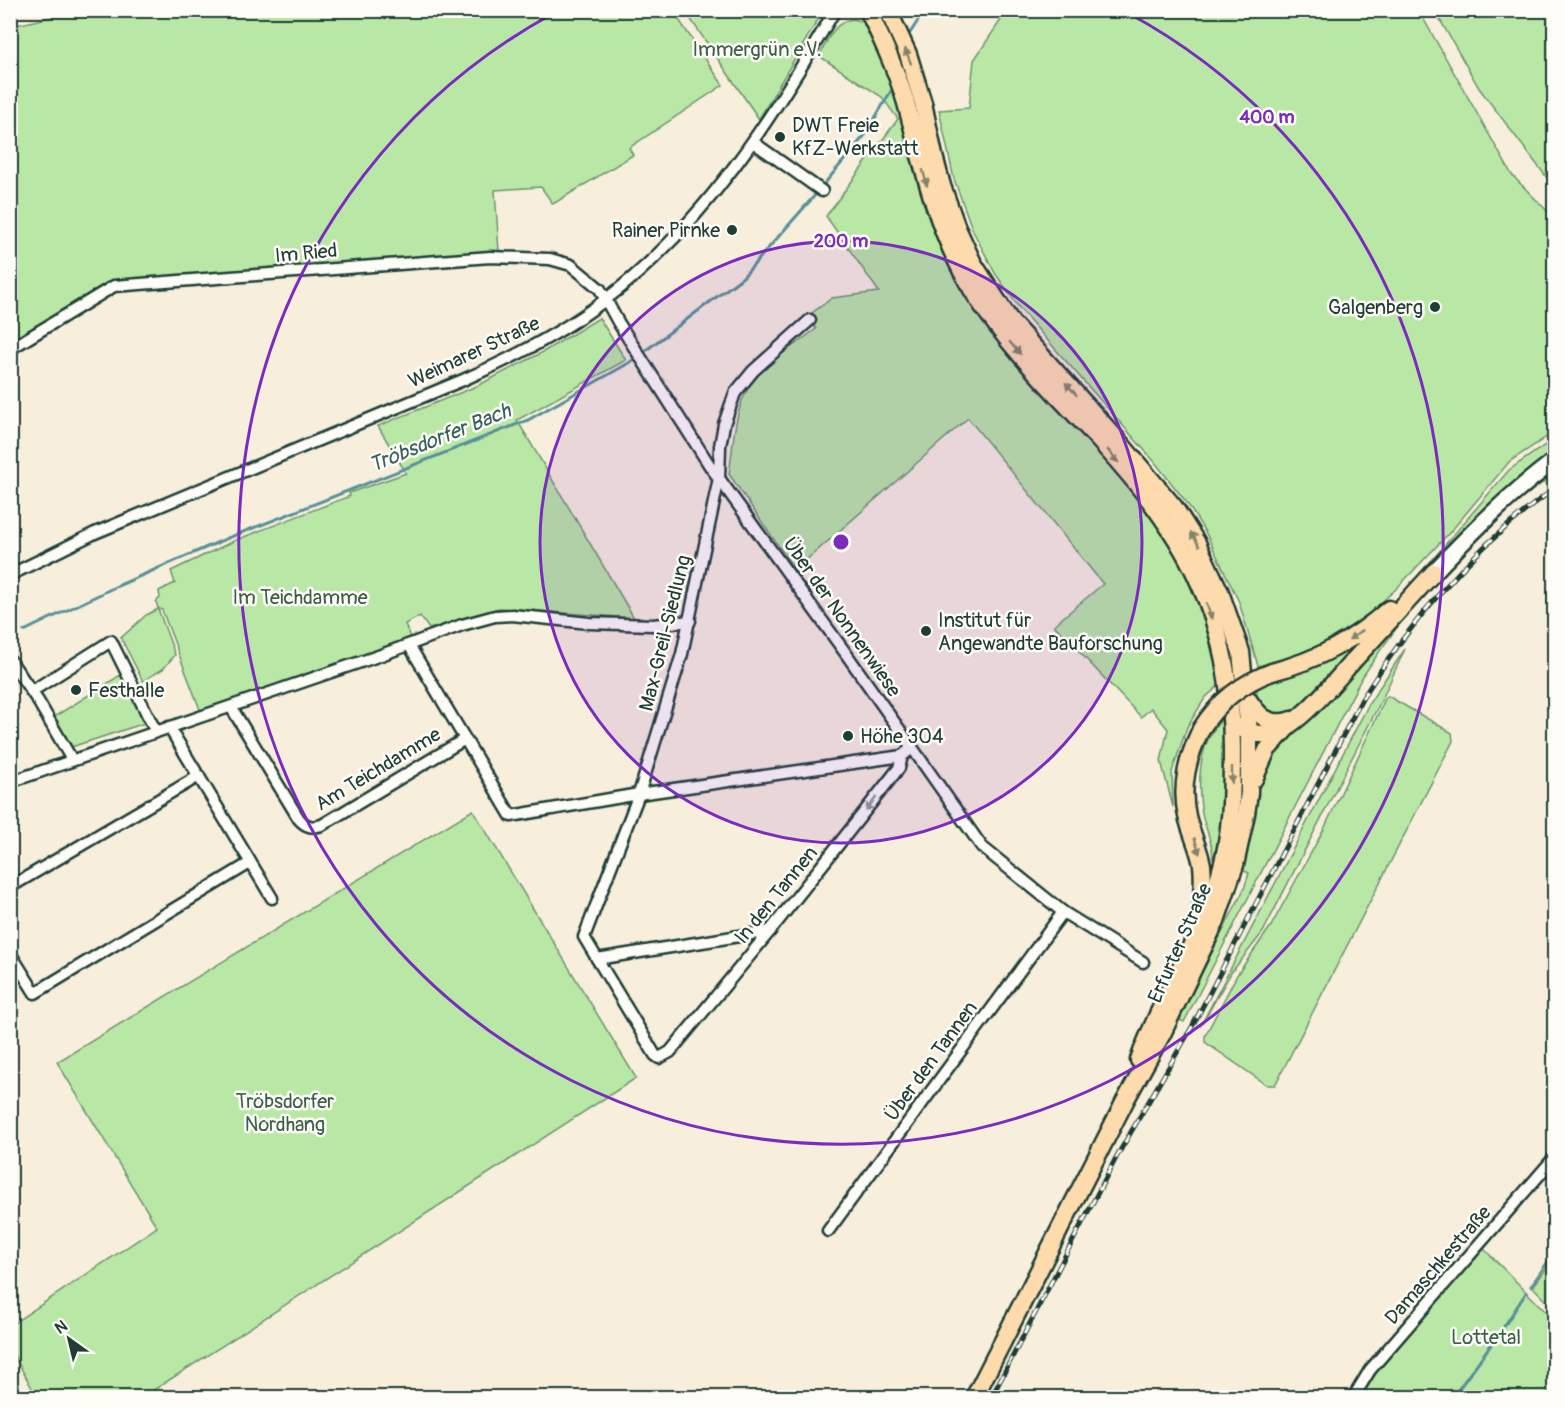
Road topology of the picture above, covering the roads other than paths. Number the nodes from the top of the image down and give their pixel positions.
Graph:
1 (835, 10) edge
2 (868, 10) edge
3 (888, 10) edge
4 (753, 142) junction
5 (822, 190) dead end
6 (606, 300) junction
7 (810, 320) dead end
8 (10, 349) edge
9 (1554, 461) edge
10 (719, 478) junction
11 (1434, 572) junction
12 (10, 575) edge
13 (690, 621) junction
14 (409, 645) junction
15 (10, 660) edge
16 (32, 691) junction
17 (1246, 697) junction
18 (231, 707) junction
19 (1300, 716) junction
20 (1232, 717) junction
21 (169, 727) junction
22 (156, 732) junction
23 (1250, 732) junction
24 (465, 739) junction
25 (912, 748) junction
26 (902, 756) junction
27 (72, 760) junction
28 (199, 776) junction
29 (10, 782) edge
30 (1249, 793) junction
31 (639, 794) junction
32 (250, 863) junction
33 (10, 887) edge
34 (272, 898) dead end
35 (1063, 912) junction
36 (1201, 925) junction
37 (770, 932) junction
38 (10, 953) edge
39 (597, 958) junction
40 (1143, 962) dead end
41 (659, 1058) joint
42 (1125, 1101) junction
43 (1554, 1158) edge
44 (828, 1231) dead end
45 (974, 1398) edge
46 (1353, 1398) edge

1 - 4 street, Weimarer Straße
2 -> 20 main road, Erfurter Straße
17 -> 3 main road
4 - 5 street
4 - 6 street, Weimarer Straße
6 - 8 street, Im Ried
6 - 10 street, Über der Nonnenwiese
6 - 12 street, Weimarer Straße
7 - 10 street, Max-Greil-Siedlung
9 - 11 street
10 - 13 street, Max-Greil-Siedlung
10 - 25 street, Über der Nonnenwiese
11 - 19 main road
11 -> 36 main road, bridge
13 - 14 street
13 - 31 street, Max-Greil-Siedlung
14 - 18 street
14 - 24 street, Am Teichdamme
15 - 16 street
16 - 22 street
16 - 27 street
17 - 19 main road
17 - 23 main road
18 - 21 street
18 - 24 street, Am Teichdamme
19 - 23 main road
19 - 30 main road
20 - 23 main road
20 -> 36 main road, Erfurter Straße
21 - 22 street
21 - 28 street
22 - 27 street
23 - 30 main road
24 - 31 street, Am Teichdamme
25 - 26 street, In den Tannen
25 - 35 street, Über der Nonnenwiese
26 - 31 street
26 -> 37 street, In den Tannen
27 - 29 street
28 - 32 street
28 - 33 street
30 - 42 main road, Erfurter Straße
31 - 39 street, Max-Greil-Siedlung
32 - 34 street
32 - 38 street
35 - 40 street, Über der Nonnenwiese
35 - 44 street, Über den Tannen
36 - 42 main road, Erfurter Straße
37 - 39 street
37 - 41 street, In den Tannen
39 - 41 street, Max-Greil-Siedlung
42 - 45 main road, Erfurter Straße
43 - 46 street, Damaschkestraße

